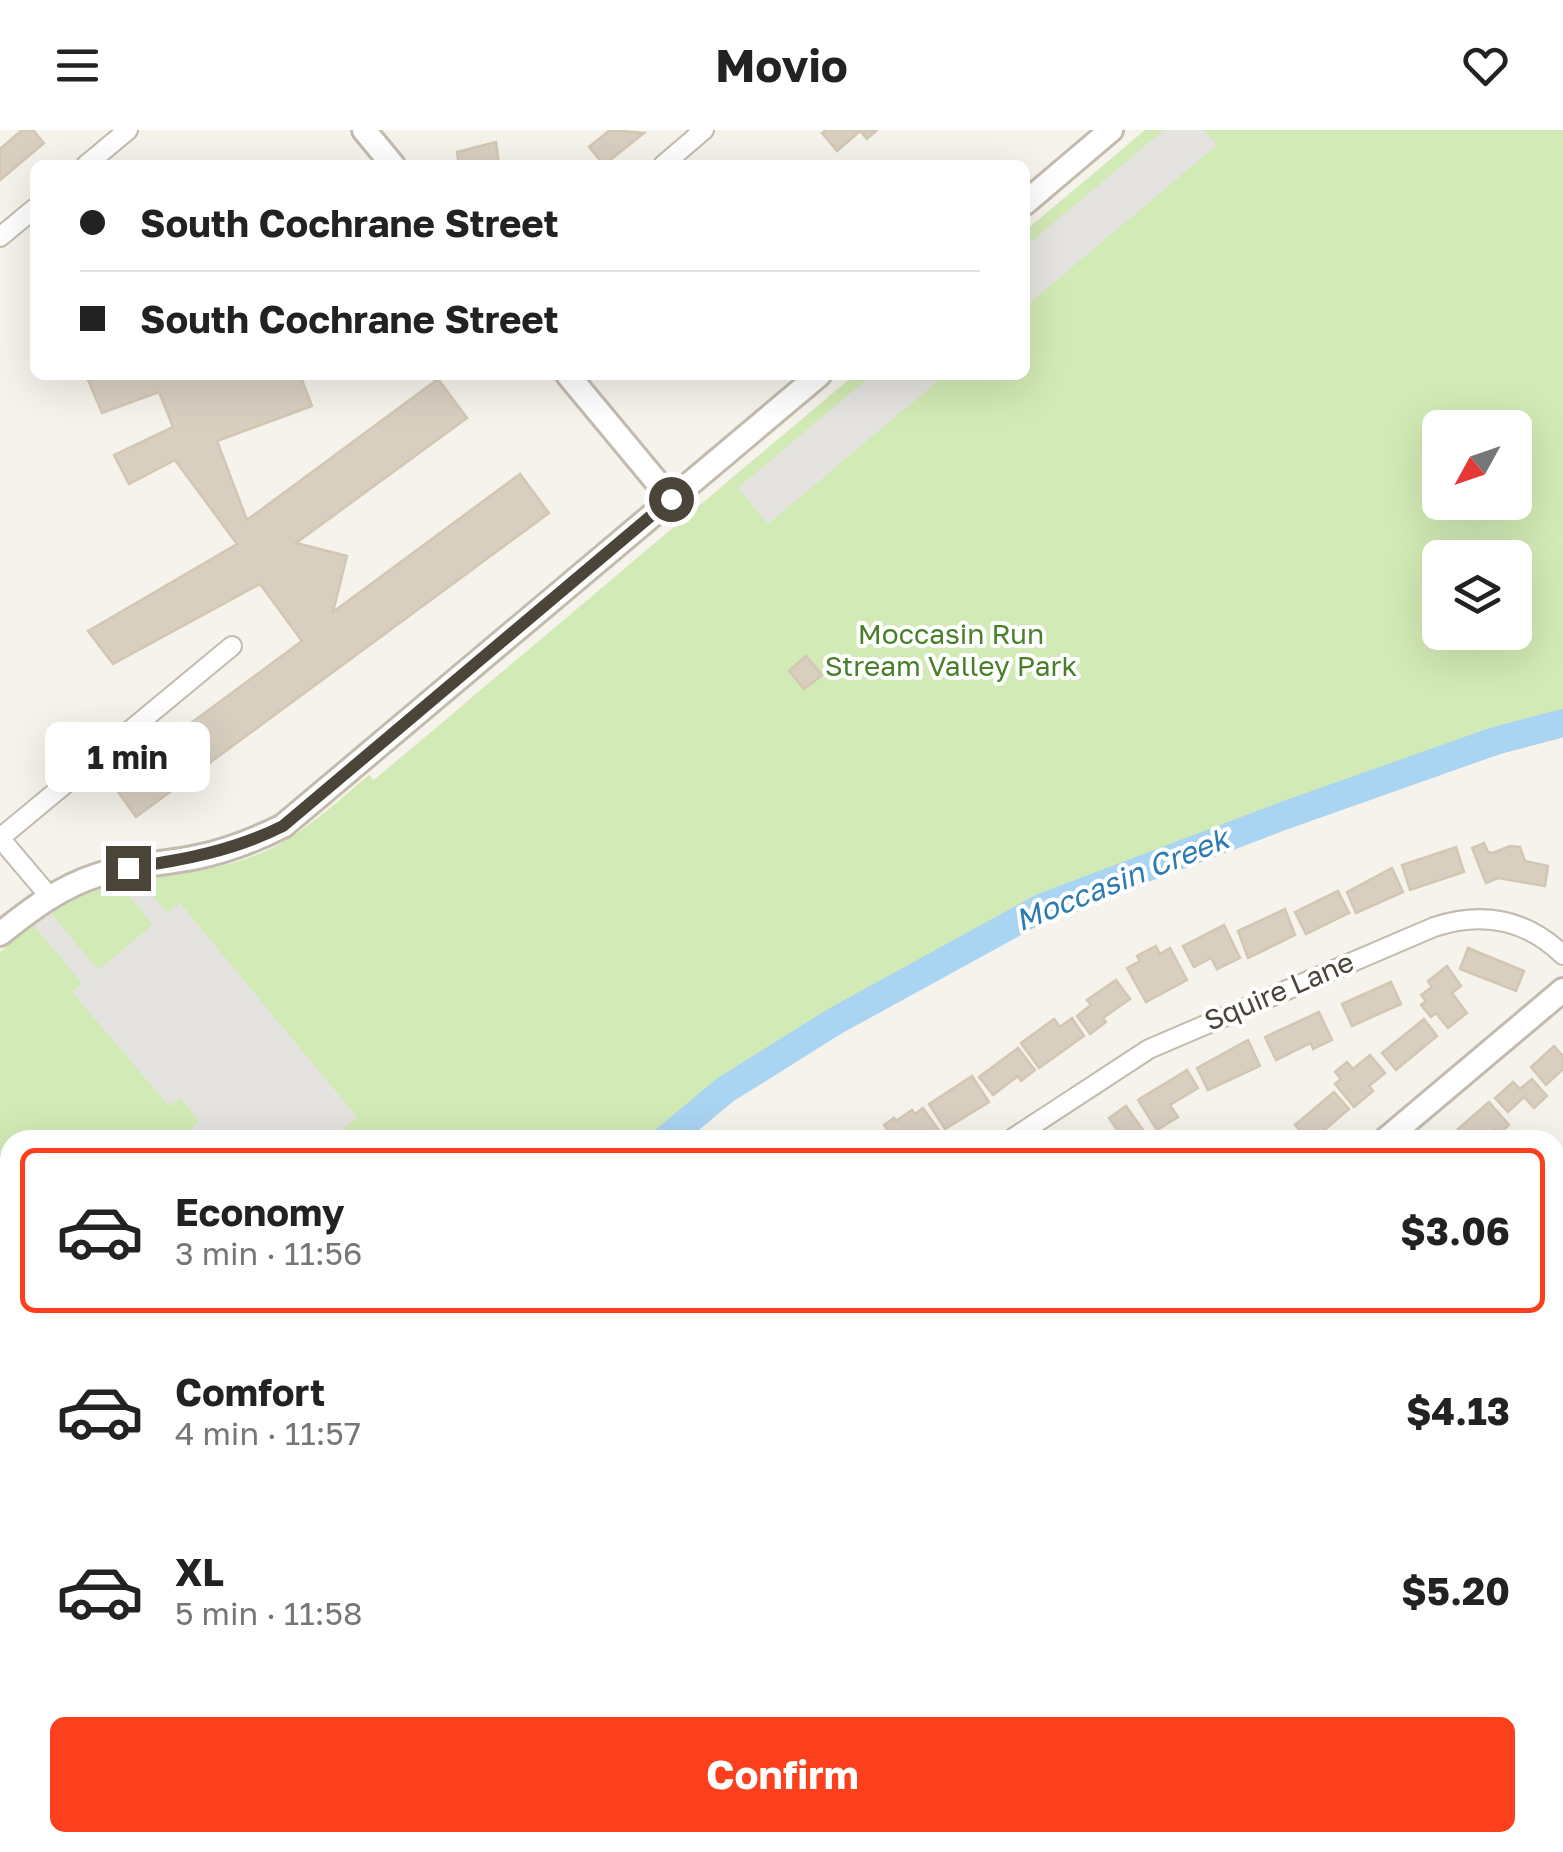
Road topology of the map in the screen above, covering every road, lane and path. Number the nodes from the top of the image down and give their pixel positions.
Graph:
1 (128, 130) edge
2 (364, 130) edge
3 (704, 130) edge
4 (1111, 130) edge
5 (92, 160) edge
6 (389, 160) edge
7 (668, 160) edge
8 (1030, 199) edge
9 (30, 212) edge
10 (0, 237) edge
11 (572, 380) edge
12 (813, 380) edge
13 (671, 499) junction
14 (232, 646) dead end
15 (0, 838) edge
16 (49, 896) junction
17 (0, 934) edge
18 (1563, 955) edge
19 (1563, 990) edge
20 (1025, 1130) edge
21 (1396, 1130) edge

1 - 5 street
2 - 6 street
3 - 7 street
4 - 8 street
9 - 10 street
11 - 13 street
12 - 13 street
13 - 16 street
14 - 15 street
15 - 16 street
16 - 17 street
18 - 20 street, Squire Lane
19 - 21 street

